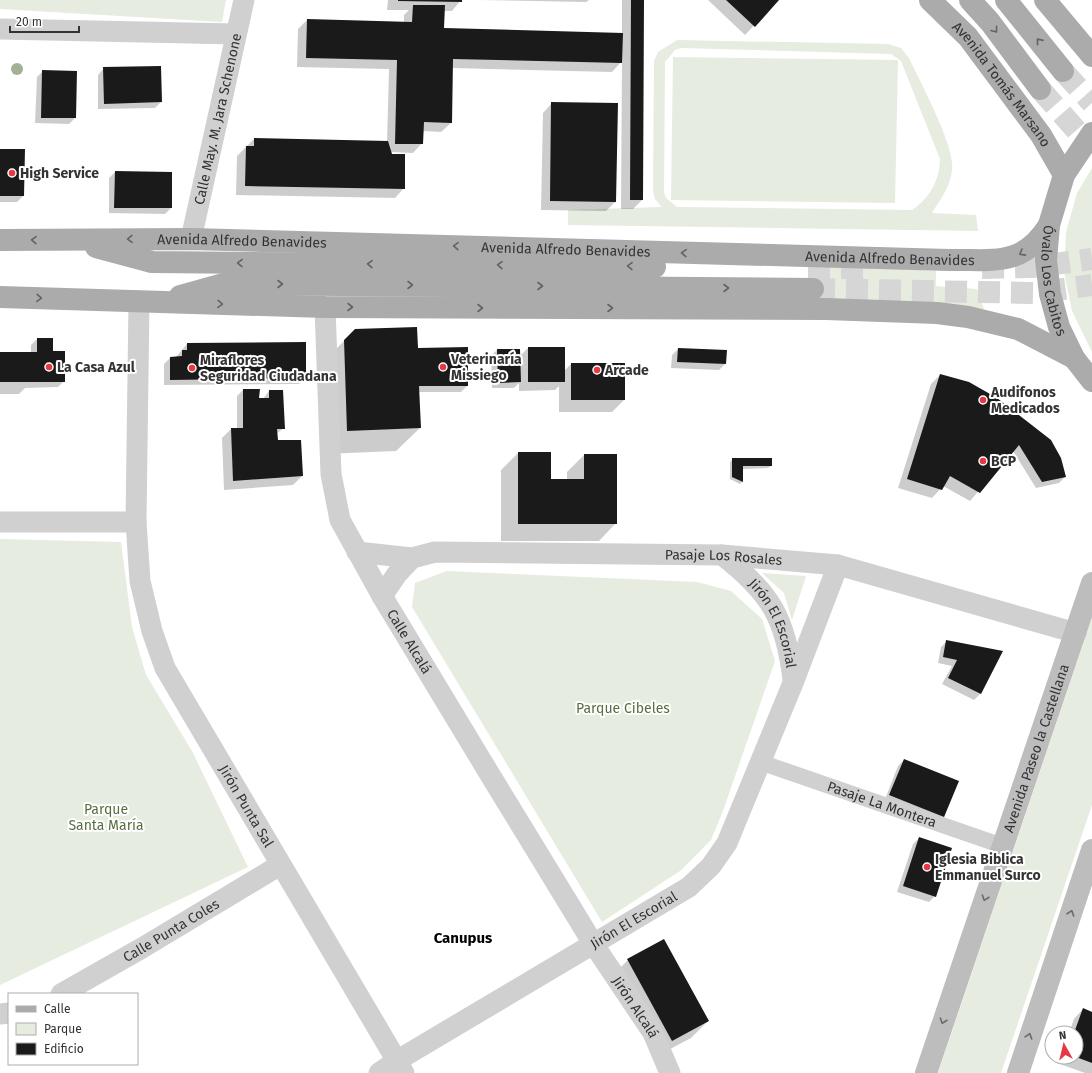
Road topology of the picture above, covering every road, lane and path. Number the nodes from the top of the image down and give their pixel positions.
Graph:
1 (244, 0) edge
2 (930, 0) edge
3 (970, 0) edge
4 (1006, 0) edge
5 (1045, 0) edge
6 (0, 29) edge
7 (236, 34) junction
8 (1092, 56) edge
9 (1064, 71) tunnel mouth
10 (1040, 89) tunnel mouth
11 (1092, 133) edge
12 (1064, 175) junction
13 (1049, 225) junction
14 (191, 238) junction
15 (0, 240) edge
16 (68, 240) junction
17 (0, 297) edge
18 (149, 302) junction
19 (325, 307) junction
20 (1074, 358) junction
21 (1092, 381) edge
22 (0, 522) edge
23 (136, 522) junction
24 (357, 552) junction
25 (722, 555) junction
26 (412, 558) junction
27 (838, 565) junction
28 (1092, 583) edge
29 (382, 596) junction
30 (1076, 633) junction
31 (793, 683) junction
32 (760, 762) junction
33 (1003, 846) junction
34 (1092, 850) edge
35 (280, 864) junction
36 (594, 945) junction
37 (63, 993) edge
38 (401, 1066) edge
39 (379, 1073) edge
40 (670, 1073) edge
41 (926, 1073) edge
42 (1018, 1073) edge

1 - 7 street, Calle May. M. Jara Schenone
2 - 12 main road, Avenida Tomás Marsano
3 -> 10 main road, Avenida Tomás Marsano
9 -> 4 main road
5 - 8 main road
6 - 7 street
7 - 14 street, Calle May. M. Jara Schenone
11 - 12 main road, Óvalo Los Cabitos
12 - 13 main road, Óvalo Los Cabitos
13 -> 14 main road, Avenida Alfredo Benavides
13 - 20 main road, Óvalo Los Cabitos
14 -> 16 main road, Avenida Alfredo Benavides
16 -> 15 main road, Avenida Alfredo Benavides
18 -> 16 main road, Avenida Alfredo Benavides
17 -> 18 main road, Avenida Alfredo Benavides
18 -> 19 main road, Avenida Alfredo Benavides
18 - 23 street, Jirón Punta Sal
19 -> 20 main road, Avenida Alfredo Benavides
19 - 24 street, Calle Alcalá
20 - 21 main road, Óvalo Los Cabitos
22 - 23 street
23 - 35 street, Jirón Punta Sal
24 - 26 street
24 - 29 street, Calle Alcalá
25 - 26 street, Pasaje Los Rosales
25 - 27 street, Pasaje Los Rosales
25 - 31 street, Jirón El Escorial
26 - 29 street
27 - 30 street, Pasaje Los Rosales
27 - 31 street, Jirón El Escorial
28 - 30 main road, Avenida Paseo la Castellana
29 - 36 street, Calle Alcalá
30 - 33 main road, Avenida Paseo la Castellana
31 - 32 street, Jirón El Escorial
32 - 33 street, Pasaje La Montera
32 - 36 street, Jirón El Escorial
33 -> 41 main road, Avenida Paseo la Castellana
42 -> 34 main road
35 - 37 street, Calle Punta Coles
35 - 38 street, Jirón Punta Sal
36 - 38 street, Jirón El Escorial
36 - 40 street, Jirón Alcalá
38 - 39 street, Jirón El Escorial

